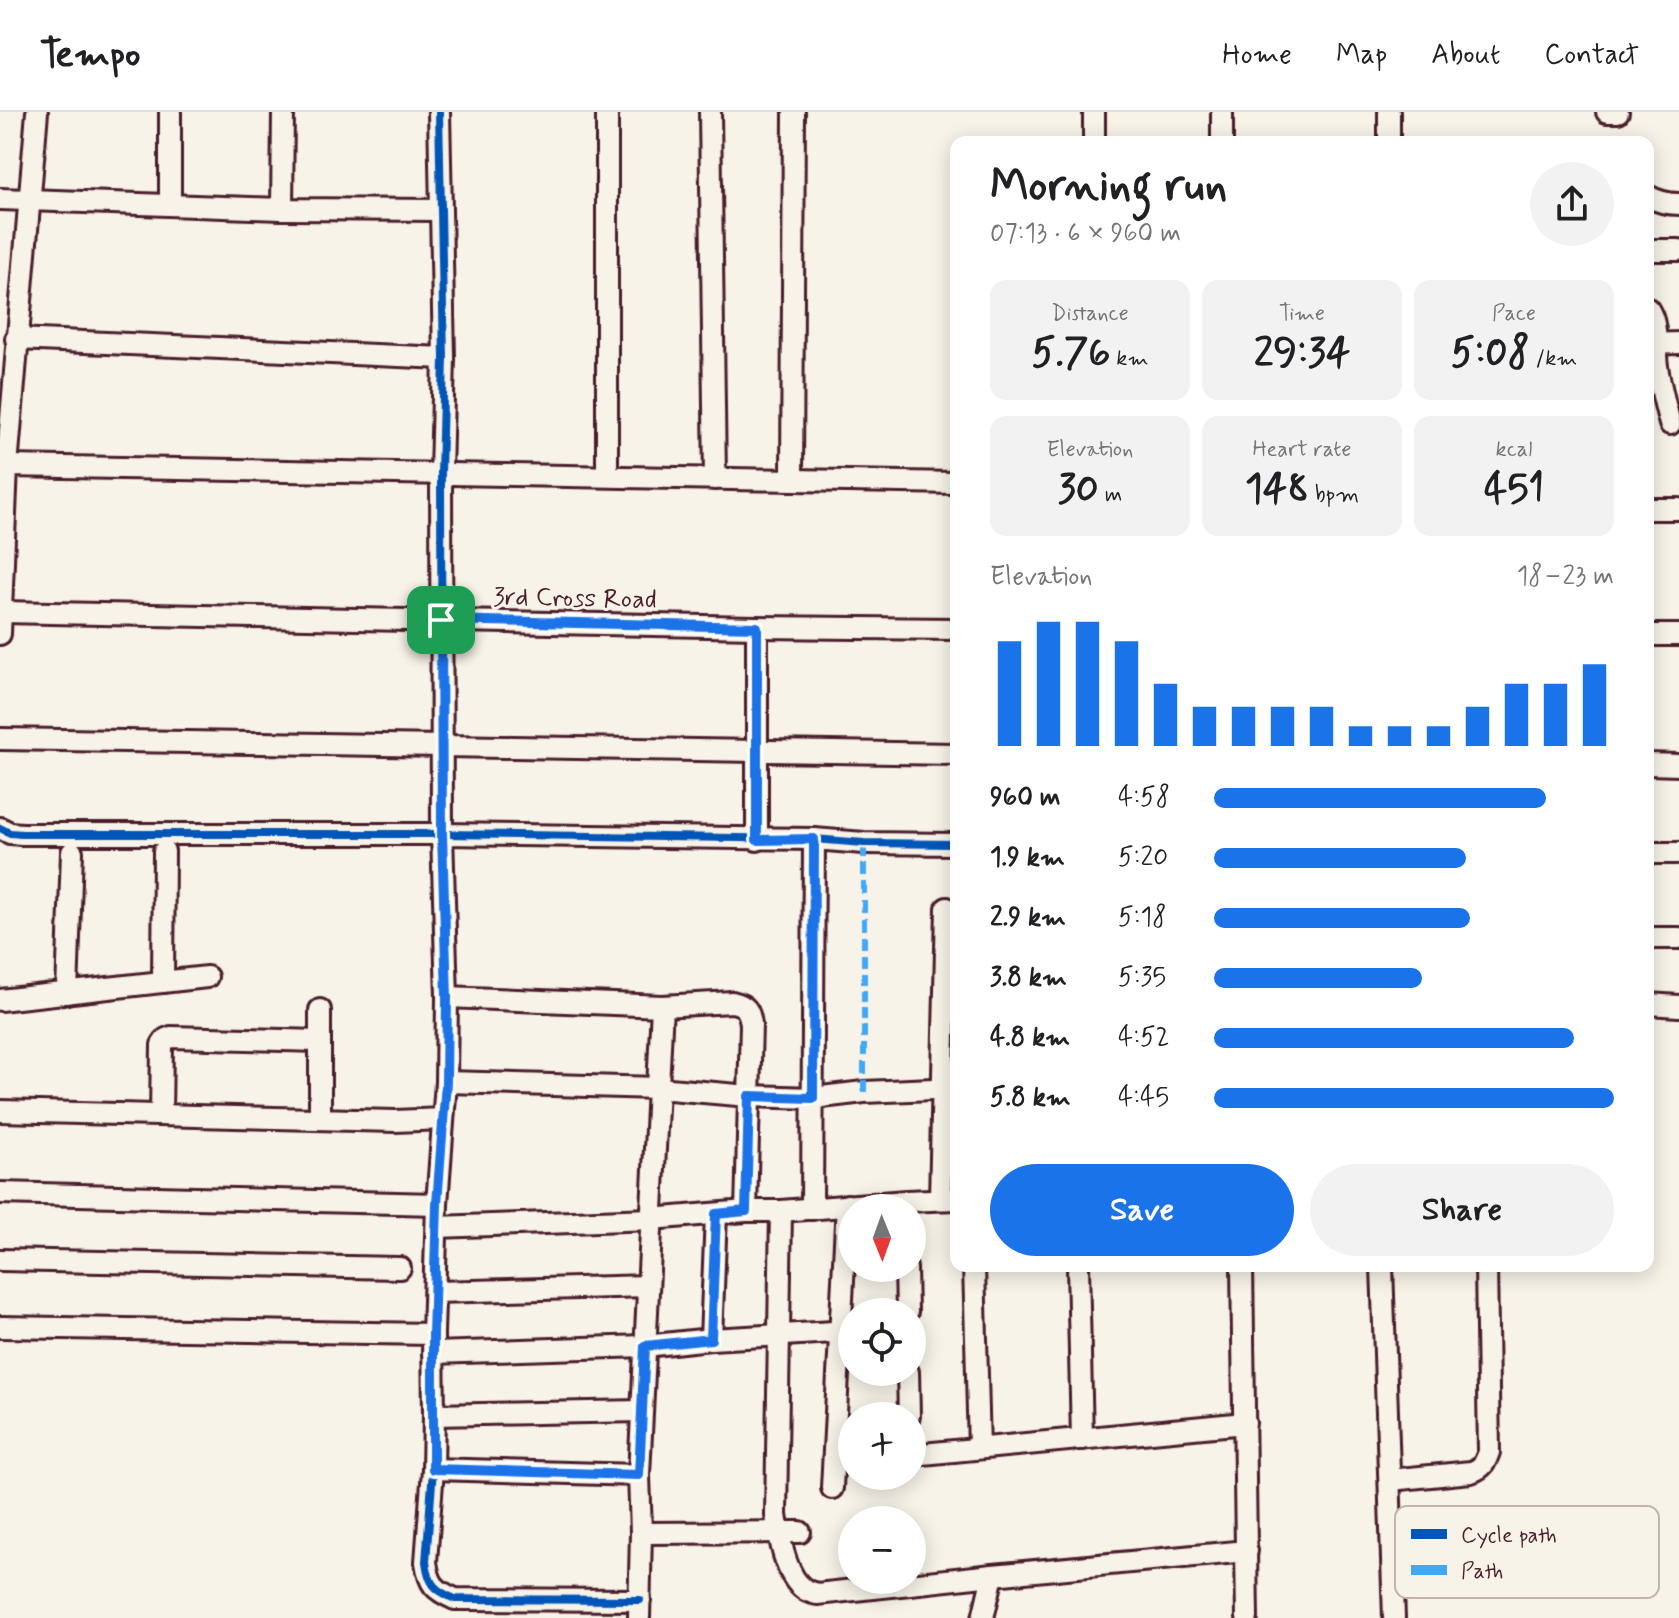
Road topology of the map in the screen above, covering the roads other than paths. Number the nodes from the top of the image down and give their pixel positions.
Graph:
1 (37, 112) edge
2 (170, 112) edge
3 (283, 112) edge
4 (439, 112) edge
5 (607, 112) edge
6 (710, 112) edge
7 (794, 112) edge
8 (1094, 112) edge
9 (1222, 112) edge
10 (1389, 112) edge
11 (1607, 112) edge
12 (1618, 112) edge
13 (1094, 136) edge
14 (1222, 136) edge
15 (1389, 136) edge
16 (0, 199) edge
17 (1654, 199) edge
18 (30, 200) junction
19 (1679, 204) edge
20 (170, 205) junction
21 (282, 209) junction
22 (441, 210) junction
23 (1654, 250) edge
24 (1679, 250) edge
25 (16, 339) junction
26 (1679, 343) edge
27 (1654, 344) edge
28 (1654, 353) edge
29 (444, 358) junction
30 (1654, 423) edge
31 (1674, 424) edge
32 (7, 466) junction
33 (441, 473) junction
34 (607, 476) junction
35 (715, 479) junction
36 (792, 480) junction
37 (950, 483) edge
38 (1654, 509) edge
39 (1679, 509) edge
40 (1, 612) edge
41 (441, 620) junction
42 (757, 627) junction
43 (950, 629) edge
44 (0, 634) edge
45 (1654, 635) edge
46 (1679, 635) edge
47 (0, 739) edge
48 (442, 747) junction
49 (756, 750) junction
50 (950, 754) edge
51 (1654, 764) edge
52 (1679, 765) edge
53 (0, 828) edge
54 (442, 834) junction
55 (814, 839) junction
56 (757, 840) junction
57 (950, 844) edge
58 (164, 851) dead end
59 (72, 852) dead end
60 (1654, 853) edge
61 (1679, 853) edge
62 (947, 908) dead end
63 (1654, 938) edge
64 (1679, 938) edge
65 (207, 977) dead end
66 (163, 982) junction
67 (67, 993) junction
68 (447, 997) junction
69 (0, 1000) edge
70 (1654, 1004) edge
71 (662, 1006) junction
72 (1679, 1006) edge
73 (320, 1010) dead end
74 (320, 1041) junction
75 (446, 1082) junction
76 (658, 1088) junction
77 (949, 1089) edge
78 (749, 1096) junction
79 (813, 1098) junction
80 (0, 1111) edge
81 (161, 1115) junction
82 (320, 1119) junction
83 (443, 1119) junction
84 (0, 1193) edge
85 (948, 1199) edge
86 (926, 1202) edge
87 (437, 1204) junction
88 (838, 1206) edge
89 (812, 1209) junction
90 (746, 1211) junction
91 (781, 1211) junction
92 (716, 1214) junction
93 (651, 1219) junction
94 (437, 1227) junction
95 (0, 1260) edge
96 (400, 1268) dead end
97 (974, 1272) edge
98 (1078, 1272) edge
99 (1242, 1272) edge
100 (1382, 1272) edge
101 (1486, 1272) edge
102 (648, 1286) junction
103 (435, 1292) junction
104 (0, 1327) edge
105 (838, 1332) edge
106 (779, 1336) junction
107 (711, 1339) junction
108 (433, 1344) junction
109 (645, 1346) junction
110 (642, 1411) junction
111 (434, 1415) junction
112 (1245, 1423) junction
113 (1082, 1439) junction
114 (979, 1448) junction
115 (926, 1454) edge
116 (433, 1469) junction
117 (838, 1471) edge
118 (639, 1475) junction
119 (1390, 1480) junction
120 (832, 1488) dead end
121 (778, 1532) junction
122 (800, 1532) dead end
123 (641, 1533) junction
124 (1247, 1551) junction
125 (993, 1575) junction
126 (639, 1609) edge
127 (983, 1618) edge
128 (1247, 1618) edge
129 (1394, 1618) edge

1 - 18 street
2 - 20 street
3 - 21 street
4 - 22 street
5 - 34 street
6 - 35 street
7 - 36 street
8 - 13 street
9 - 14 street
10 - 15 street
11 - 12 street
16 - 18 street
17 - 19 street
18 - 20 street
18 - 25 street
20 - 21 street
21 - 22 street
22 - 29 street
23 - 24 street
25 - 29 street
25 - 32 street
26 - 27 street
28 - 31 street
29 - 33 street
30 - 31 street
32 - 33 street
32 - 40 street
33 - 34 street
33 - 41 street
34 - 35 street
35 - 36 street
36 - 37 street
38 - 39 street
40 - 41 street, 3rd Cross Road
40 - 44 street
41 - 42 street, 3rd Cross Road
41 - 48 street
42 - 43 street, 3rd Cross Road
42 - 49 street
45 - 46 street
47 - 48 street
48 - 49 street
48 - 54 street
49 - 50 street
49 - 56 street
51 - 52 street
53 - 54 street
54 - 56 street
54 - 68 street
55 - 56 street
55 - 57 street
55 - 79 street
58 - 66 street
59 - 67 street
60 - 61 street
62 - 77 street
63 - 64 street
65 - 66 street
66 - 67 street
67 - 69 street
68 - 71 street
68 - 75 street
70 - 72 street
71 - 76 street
71 - 78 street
73 - 74 street
74 - 81 street
74 - 82 street
75 - 76 street
75 - 83 street
76 - 78 street
76 - 93 street
77 - 79 street
77 - 85 street
78 - 79 street
78 - 90 street
79 - 89 street
80 - 81 street
81 - 82 street
82 - 83 street
83 - 87 street
84 - 87 street
85 - 86 street
87 - 94 street
88 - 89 street
89 - 91 street
90 - 91 street
90 - 92 street
91 - 106 street
92 - 93 street
92 - 107 street
93 - 94 street
93 - 102 street
94 - 103 street
95 - 96 street
97 - 114 street
98 - 113 street
99 - 112 street
100 - 119 street
101 - 119 street
102 - 103 street
102 - 109 street
103 - 108 street
104 - 108 street
105 - 106 street
106 - 107 street
106 - 121 street
107 - 109 street
108 - 109 street
108 - 111 street
109 - 110 street
110 - 111 street
110 - 118 street
111 - 116 street
112 - 113 street
112 - 124 street
113 - 114 street
114 - 115 street
116 - 118 street
116 - 126 street
117 - 120 street
118 - 123 street
119 - 129 street
121 - 122 street
121 - 123 street
121 - 125 street
123 - 126 street
124 - 125 street
124 - 128 street
125 - 127 street

